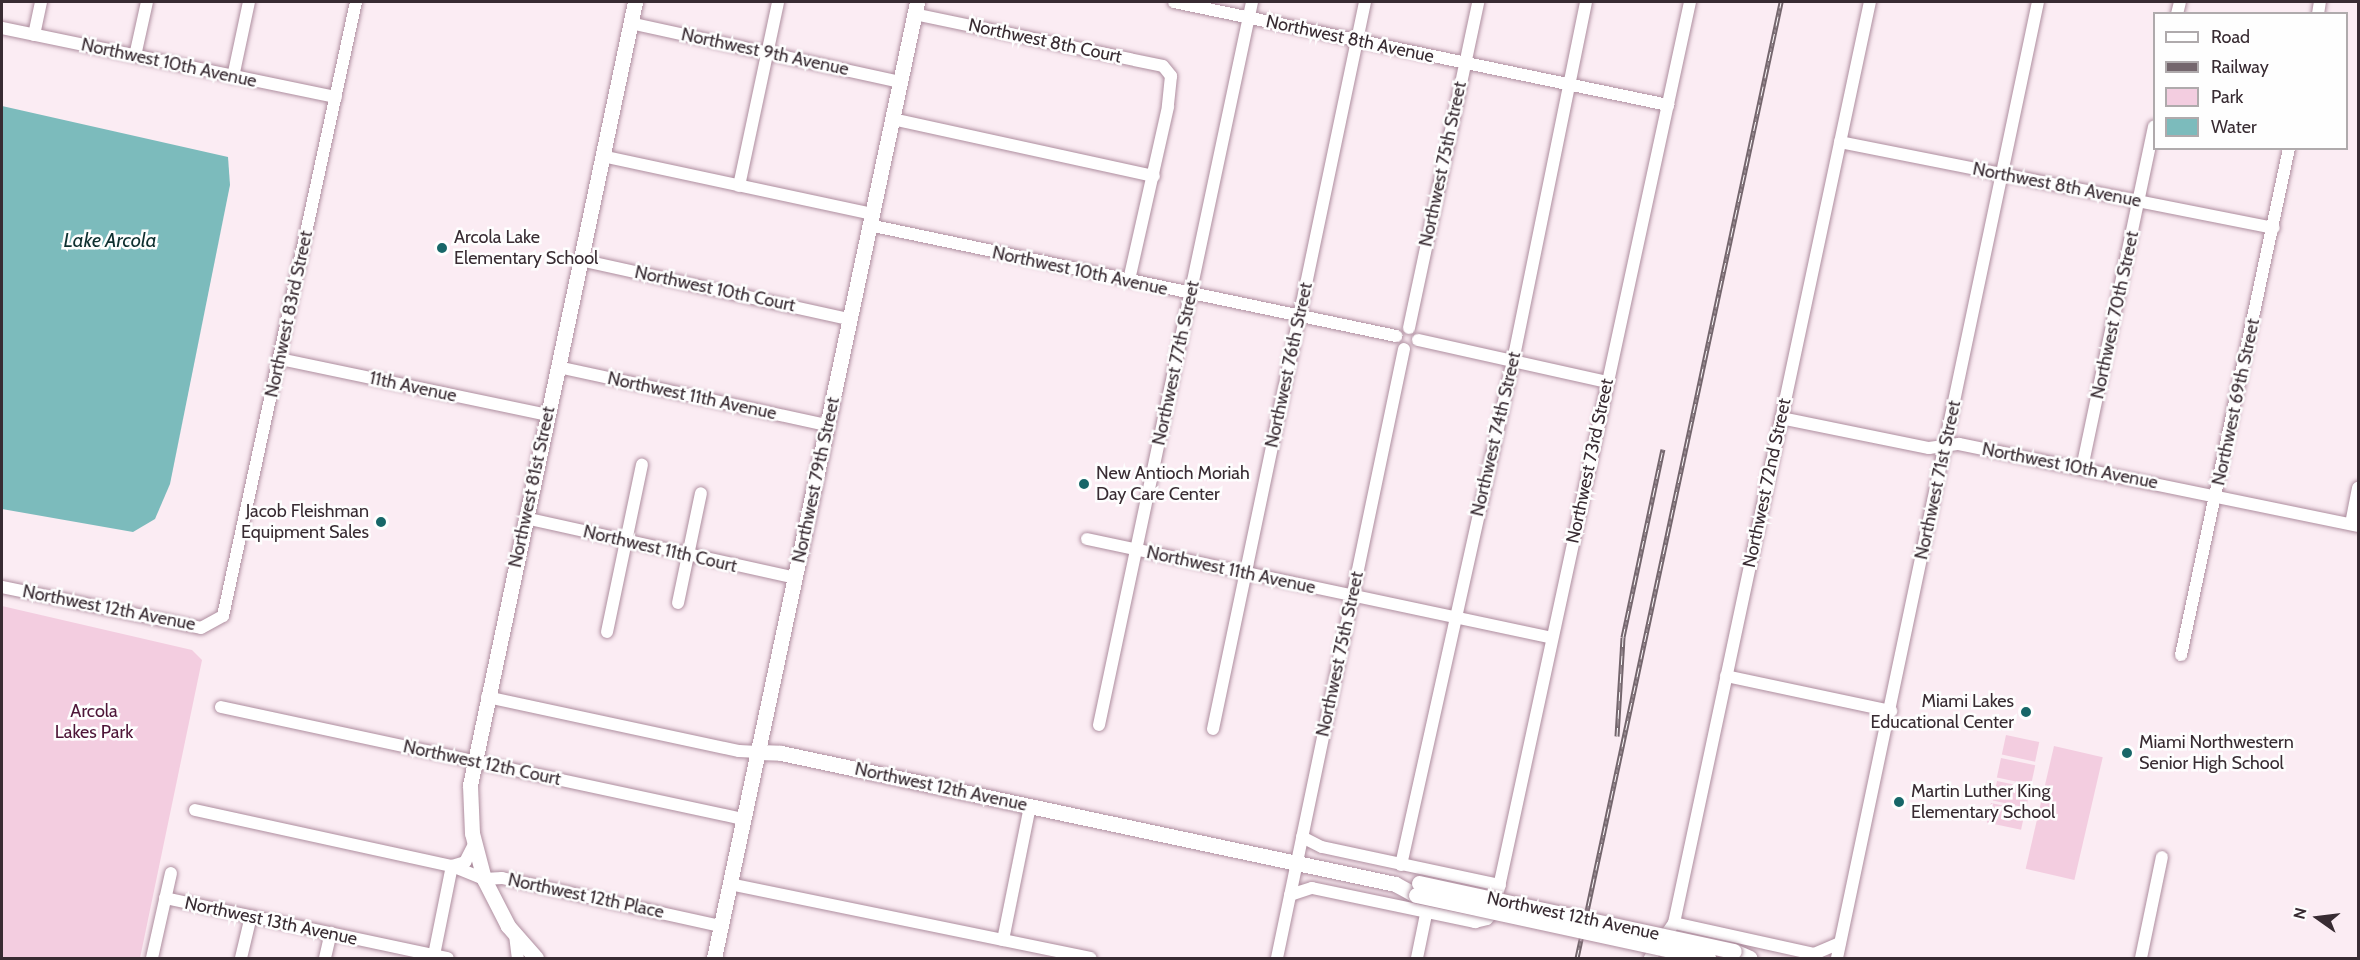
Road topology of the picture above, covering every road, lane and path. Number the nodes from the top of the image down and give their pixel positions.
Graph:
1 (41, 2) edge
2 (147, 2) edge
3 (249, 2) edge
4 (356, 2) edge
5 (635, 2) edge
6 (778, 2) edge
7 (1174, 2) edge
8 (1252, 2) edge
9 (1365, 2) edge
10 (1478, 2) edge
11 (1586, 2) edge
12 (1690, 2) edge
13 (1870, 2) edge
14 (2038, 2) edge
15 (916, 8) edge
16 (1249, 18) junction
17 (630, 23) junction
18 (2, 28) edge
19 (34, 35) junction
20 (1357, 40) junction
21 (767, 53) junction
22 (135, 56) junction
23 (1465, 63) junction
24 (233, 77) junction
25 (900, 82) junction
26 (1569, 84) junction
27 (336, 97) junction
28 (1668, 105) junction
29 (892, 119) junction
30 (2153, 131) edge
31 (1840, 142) junction
32 (2289, 150) edge
33 (602, 156) junction
34 (2003, 173) junction
35 (1154, 176) junction
36 (739, 186) junction
37 (2139, 201) junction
38 (870, 220) junction
39 (2274, 228) junction
40 (580, 260) junction
41 (1129, 280) junction
42 (1191, 294) junction
43 (1299, 316) junction
44 (849, 319) junction
45 (1409, 327) junction
46 (1396, 336) junction
47 (1418, 340) junction
48 (1404, 349) junction
49 (280, 359) junction
50 (1512, 361) junction
51 (558, 367) junction
52 (1607, 381) junction
53 (547, 415) junction
54 (1781, 418) junction
55 (827, 425) junction
56 (1944, 445) junction
57 (642, 465) dead end
58 (2082, 468) junction
59 (2358, 489) edge
60 (700, 493) dead end
61 (2215, 496) junction
62 (525, 518) junction
63 (2355, 525) edge
64 (1087, 539) dead end
65 (626, 542) junction
66 (1137, 550) junction
67 (688, 556) junction
68 (1245, 573) junction
69 (795, 578) junction
70 (2, 587) edge
71 (1352, 596) junction
72 (678, 603) dead end
73 (1455, 617) junction
74 (216, 623) joint
75 (607, 632) dead end
76 (1552, 638) junction
77 (2181, 655) dead end
78 (1726, 676) junction
79 (487, 697) junction
80 (221, 707) dead end
81 (1891, 711) junction
82 (1099, 725) dead end
83 (1213, 729) dead end
84 (758, 752) junction
85 (474, 762) junction
86 (1030, 806) junction
87 (195, 810) dead end
88 (743, 819) junction
89 (1302, 837) junction
90 (474, 844) junction
91 (2162, 857) dead end
92 (1297, 863) junction
93 (1401, 865) junction
94 (452, 866) junction
95 (171, 873) dead end
96 (484, 879) junction
97 (730, 884) junction
98 (1500, 885) junction
99 (1418, 889) junction
100 (1290, 895) junction
101 (165, 898) junction
102 (1426, 914) junction
103 (251, 916) junction
104 (1487, 919) joint
105 (1674, 923) junction
106 (721, 926) junction
107 (331, 933) junction
108 (515, 935) junction
109 (1003, 940) junction
110 (1840, 943) junction
111 (434, 955) junction
112 (152, 958) edge
113 (242, 958) edge
114 (325, 958) edge
115 (448, 958) edge
116 (518, 958) edge
117 (536, 958) edge
118 (714, 958) edge
119 (1090, 958) edge
120 (1277, 958) edge
121 (1417, 958) edge
122 (1650, 958) edge
123 (1708, 958) edge
124 (1750, 958) edge
125 (1837, 958) edge
126 (2141, 958) edge

1 - 19 street
2 - 22 street
3 - 24 street
4 - 27 street, Northwest 83rd Street
5 - 17 main road, Northwest 81st Street
6 - 21 street
7 - 16 street, Northwest 8th Avenue
8 - 16 street, Northwest 77th Street
9 - 20 street, Northwest 76th Street
10 - 23 street, Northwest 75th Street
11 - 26 street, Northwest 74th Street
12 - 28 street, Northwest 73rd Street
13 - 31 street, Northwest 72nd Street
14 - 34 street, Northwest 71st Street
15 - 25 main road, Northwest 79th Street
15 - 35 street, Northwest 8th Court
16 - 20 street, Northwest 8th Avenue
16 - 42 street, Northwest 77th Street
17 - 21 street, Northwest 9th Avenue
17 - 33 main road, Northwest 81st Street
18 - 19 street, Northwest 10th Avenue
19 - 22 street, Northwest 10th Avenue
20 - 23 street, Northwest 8th Avenue
20 - 43 street, Northwest 76th Street
21 - 25 street, Northwest 9th Avenue
21 - 36 street
22 - 24 street, Northwest 10th Avenue
23 - 26 street, Northwest 8th Avenue
23 - 45 street, Northwest 75th Street
24 - 27 street, Northwest 10th Avenue
25 - 29 main road, Northwest 79th Street
26 - 28 street, Northwest 8th Avenue
26 - 50 street, Northwest 74th Street
27 - 49 street, Northwest 83rd Street
28 - 52 street, Northwest 73rd Street
29 - 35 street
29 - 38 main road, Northwest 79th Street
30 - 37 street, Northwest 70th Street
31 - 34 street, Northwest 8th Avenue
31 - 54 street, Northwest 72nd Street
32 - 39 street, Northwest 69th Street
33 - 36 street, Northwest 10th Avenue
33 - 40 main road, Northwest 81st Street
34 - 37 street, Northwest 8th Avenue
34 - 56 street, Northwest 71st Street
35 - 41 street
36 - 38 street, Northwest 10th Avenue
37 - 39 street, Northwest 8th Avenue
37 - 58 street, Northwest 70th Street
38 - 41 street, Northwest 10th Avenue
38 - 44 main road, Northwest 79th Street
39 - 61 street, Northwest 69th Street
40 - 44 street, Northwest 10th Court
40 - 51 main road, Northwest 81st Street
41 - 42 street, Northwest 10th Avenue
42 - 43 street, Northwest 10th Avenue
42 - 66 street, Northwest 77th Street
43 - 46 street, Northwest 10th Avenue
43 - 68 street, Northwest 76th Street
44 - 55 main road, Northwest 79th Street
45 - 46 street
45 - 47 street
46 - 48 street
47 - 48 street
47 - 50 street
48 - 71 street, Northwest 75th Street
49 - 53 street, 11th Avenue
49 - 74 street, Northwest 83rd Street
50 - 52 street
50 - 73 street, Northwest 74th Street
51 - 53 main road, Northwest 81st Street
51 - 55 street, Northwest 11th Avenue
52 - 76 street, Northwest 73rd Street
53 - 62 main road, Northwest 81st Street
54 - 56 street, Northwest 10th Avenue
54 - 78 street, Northwest 72nd Street
55 - 69 main road, Northwest 79th Street
56 - 58 street, Northwest 10th Avenue
56 - 81 street, Northwest 71st Street
57 - 65 street
58 - 61 street, Northwest 10th Avenue
59 - 63 street
60 - 67 street
61 - 63 street, Northwest 10th Avenue
61 - 77 street, Northwest 69th Street
62 - 65 street, Northwest 11th Court
62 - 79 main road, Northwest 81st Street
64 - 66 street, Northwest 11th Avenue
65 - 67 street, Northwest 11th Court
65 - 75 street
66 - 68 street, Northwest 11th Avenue
66 - 82 street, Northwest 77th Street
67 - 69 street, Northwest 11th Court
67 - 72 street
68 - 71 street, Northwest 11th Avenue
68 - 83 street, Northwest 76th Street
69 - 84 main road, Northwest 79th Street
70 - 74 street, Northwest 12th Avenue
71 - 73 street, Northwest 11th Avenue
71 - 89 street, Northwest 75th Street
73 - 76 street, Northwest 11th Avenue
73 - 93 street, Northwest 74th Street
76 - 98 street, Northwest 73rd Street
78 - 81 street
78 - 105 street, Northwest 72nd Street
79 - 84 street, Northwest 12th Avenue
79 - 85 main road, Northwest 81st Street
80 - 85 street, Northwest 12th Court
81 - 110 street, Northwest 71st Street
84 - 86 main road, Northwest 12th Avenue
84 - 88 main road, Northwest 79th Street
85 - 88 street, Northwest 12th Court
85 - 90 main road, Northwest 81st Street
86 - 92 main road, Northwest 12th Avenue
86 - 109 street
87 - 94 street, Northwest 12th Place
88 - 97 main road, Northwest 79th Street
89 - 92 street, Northwest 75th Street
89 - 93 street, Northwest 12th Avenue
90 - 94 street
90 - 96 main road, Northwest 81st Street
91 - 126 street
92 - 99 main road, Northwest 12th Avenue
92 - 100 street, Northwest 75th Street
93 - 98 street, Northwest 12th Avenue
94 - 96 street, Northwest 12th Place
94 - 111 street
95 - 101 street
96 - 106 street, Northwest 12th Place
96 - 108 main road, Northwest 81st Street
97 - 106 main road, Northwest 79th Street
97 - 109 street
98 - 104 street, Northwest 73rd Street
99 - 123 main road, Northwest 12th Avenue, bridge
99 - 124 main road, Northwest 12th Avenue, bridge
100 - 102 street, Northwest 12th Avenue
100 - 120 street, Northwest 75th Street
101 - 103 street, Northwest 13th Avenue
101 - 112 street
102 - 104 street, Northwest 12th Avenue
102 - 121 street
103 - 107 street, Northwest 13th Avenue
103 - 113 street
105 - 110 street, Northwest 12th Avenue
105 - 122 street, Northwest 72nd Street
106 - 118 main road, Northwest 79th Street
107 - 111 street, Northwest 13th Avenue
107 - 114 street
108 - 116 street
108 - 117 main road, Northwest 81st Street
109 - 119 street
110 - 125 street, Northwest 71st Street
111 - 115 street, Northwest 13th Avenue

